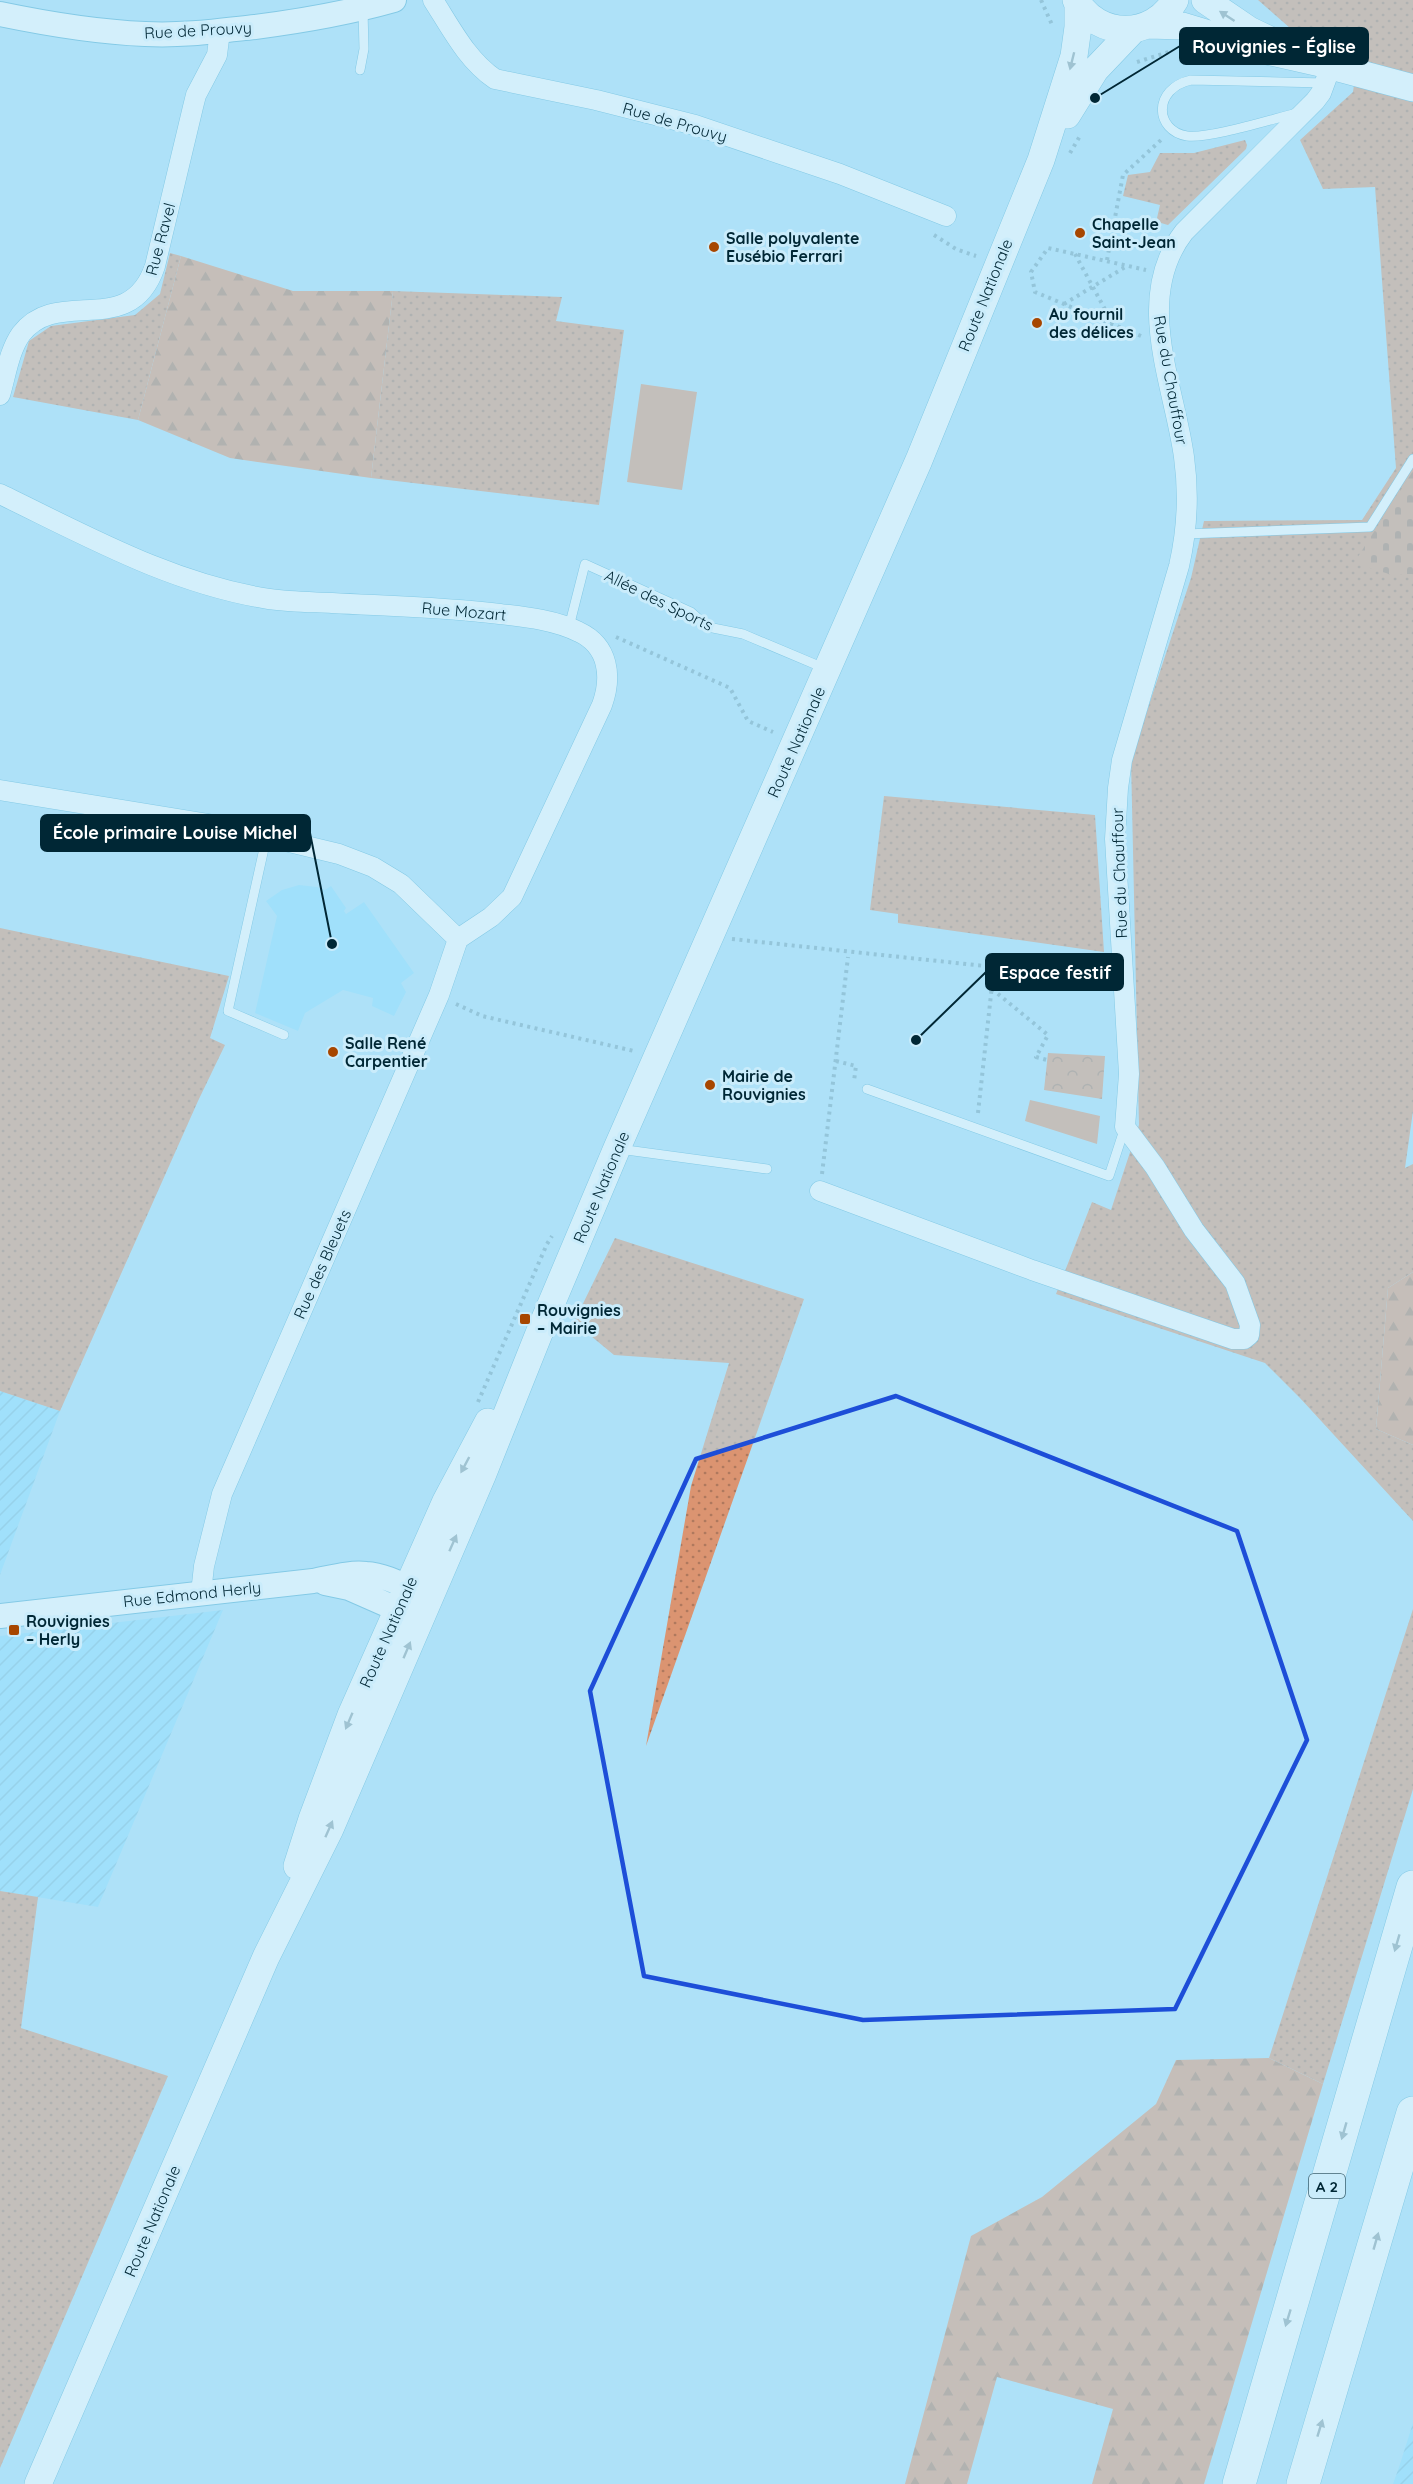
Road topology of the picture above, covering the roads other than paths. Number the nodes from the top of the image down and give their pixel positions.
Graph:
1 (394, 0) edge
2 (433, 0) edge
3 (1174, 0) edge
4 (1205, 0) edge
5 (1077, 1) edge
6 (363, 8) junction
7 (0, 14) edge
8 (1142, 27) junction
9 (220, 31) junction
10 (360, 70) dead end
11 (1324, 70) junction
12 (1413, 88) edge
13 (1307, 111) junction
14 (1041, 160) junction
15 (946, 216) dead end
16 (0, 394) edge
17 (1413, 459) edge
18 (0, 494) edge
19 (1185, 534) junction
20 (569, 627) junction
21 (828, 669) junction
22 (0, 790) edge
23 (267, 835) junction
24 (458, 939) junction
25 (284, 1035) dead end
26 (867, 1089) road end
27 (1125, 1127) junction
28 (617, 1148) junction
29 (767, 1169) dead end
30 (820, 1191) road end
31 (201, 1593) junction
32 (414, 1603) junction
33 (0, 1616) edge
34 (1413, 1887) edge
35 (1413, 2113) edge
36 (38, 2484) edge
37 (1239, 2484) edge
38 (1303, 2484) edge

1 - 6 street, Rue de Prouvy
2 - 15 street, Rue de Prouvy
3 - 8 main road, Route Nationale
11 -> 4 main road
5 - 8 main road
5 -> 14 main road, Route Nationale
6 - 9 street, Rue de Prouvy
6 - 10 lane
7 - 9 street, Rue de Prouvy
8 - 11 main road
8 - 14 main road, Route Nationale
9 - 16 street, Rue Ravel
11 - 12 main road
11 - 13 street, Rue du Chauffour
11 - 13 lane
13 - 19 street, Rue du Chauffour
14 - 21 main road, Route Nationale
17 - 19 lane
18 - 20 street, Rue Mozart
19 - 27 street, Rue du Chauffour
20 - 21 lane, Allée des Sports
20 - 24 street, Rue Mozart
21 - 28 main road, Route Nationale
22 - 23 street
23 - 24 street
23 - 25 lane
24 - 31 street, Rue des Bleuets
26 - 27 lane
27 - 30 street
28 - 29 lane
28 - 32 main road, Route Nationale
31 - 32 street, Rue Edmond Herly
31 - 33 street, Rue Edmond Herly
32 - 36 main road, Route Nationale
34 -> 37 highway, A 2
38 -> 35 highway

